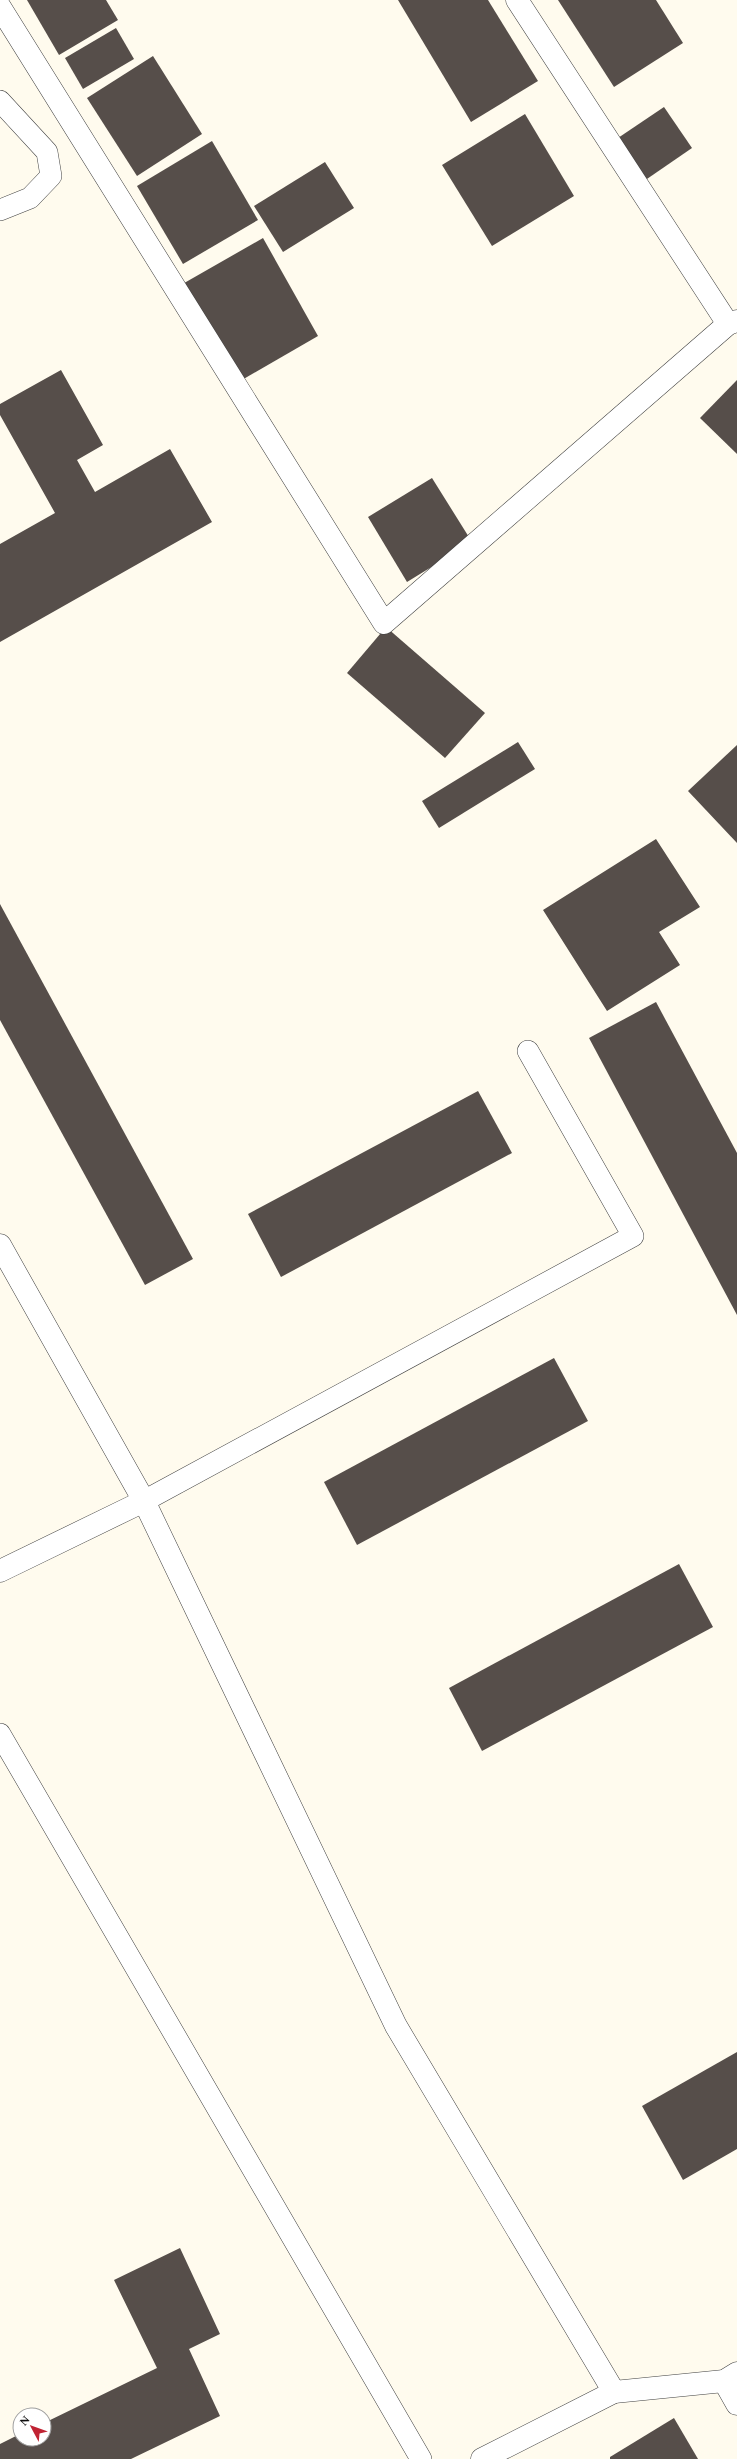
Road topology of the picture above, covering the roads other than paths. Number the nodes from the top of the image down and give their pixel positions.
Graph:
1 (517, 0) edge
2 (0, 7) edge
3 (0, 102) edge
4 (0, 210) edge
5 (733, 322) edge
6 (528, 1051) dead end
7 (0, 1245) edge
8 (144, 1501) junction
9 (0, 1571) edge
10 (0, 1734) edge
11 (730, 2377) edge
12 (614, 2392) junction
13 (737, 2404) edge
14 (421, 2459) edge
15 (482, 2459) edge

1 - 5 street
2 - 5 street
3 - 4 lane
6 - 8 lane
7 - 8 street
8 - 9 street
8 - 12 street
10 - 14 lane
11 - 12 street
11 - 13 street
12 - 15 street

